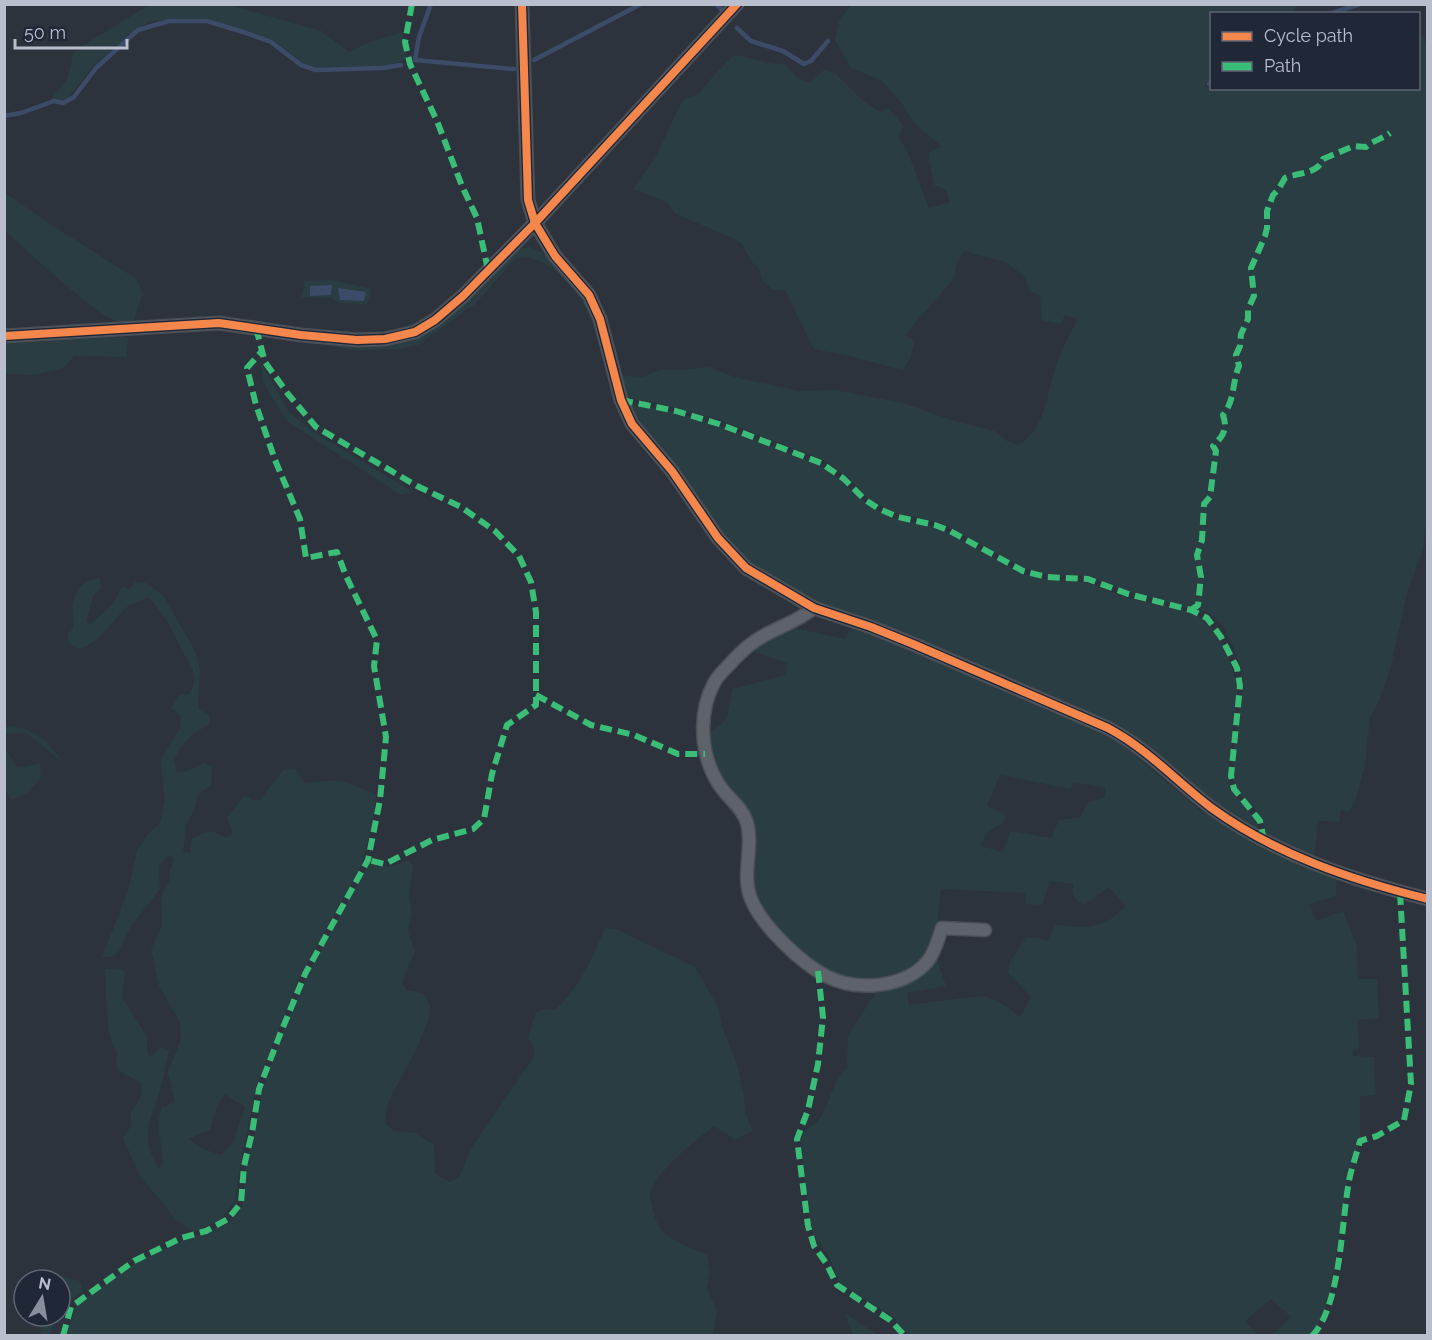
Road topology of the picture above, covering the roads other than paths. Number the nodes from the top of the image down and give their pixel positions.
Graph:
1 (522, 4) edge
2 (737, 4) edge
3 (535, 223) junction
4 (4, 336) edge
5 (814, 608) junction
6 (1428, 899) edge
7 (985, 930) dead end

1 - 3 street
2 - 3 street
3 - 4 street
3 - 5 street
5 - 6 street
5 - 7 street

